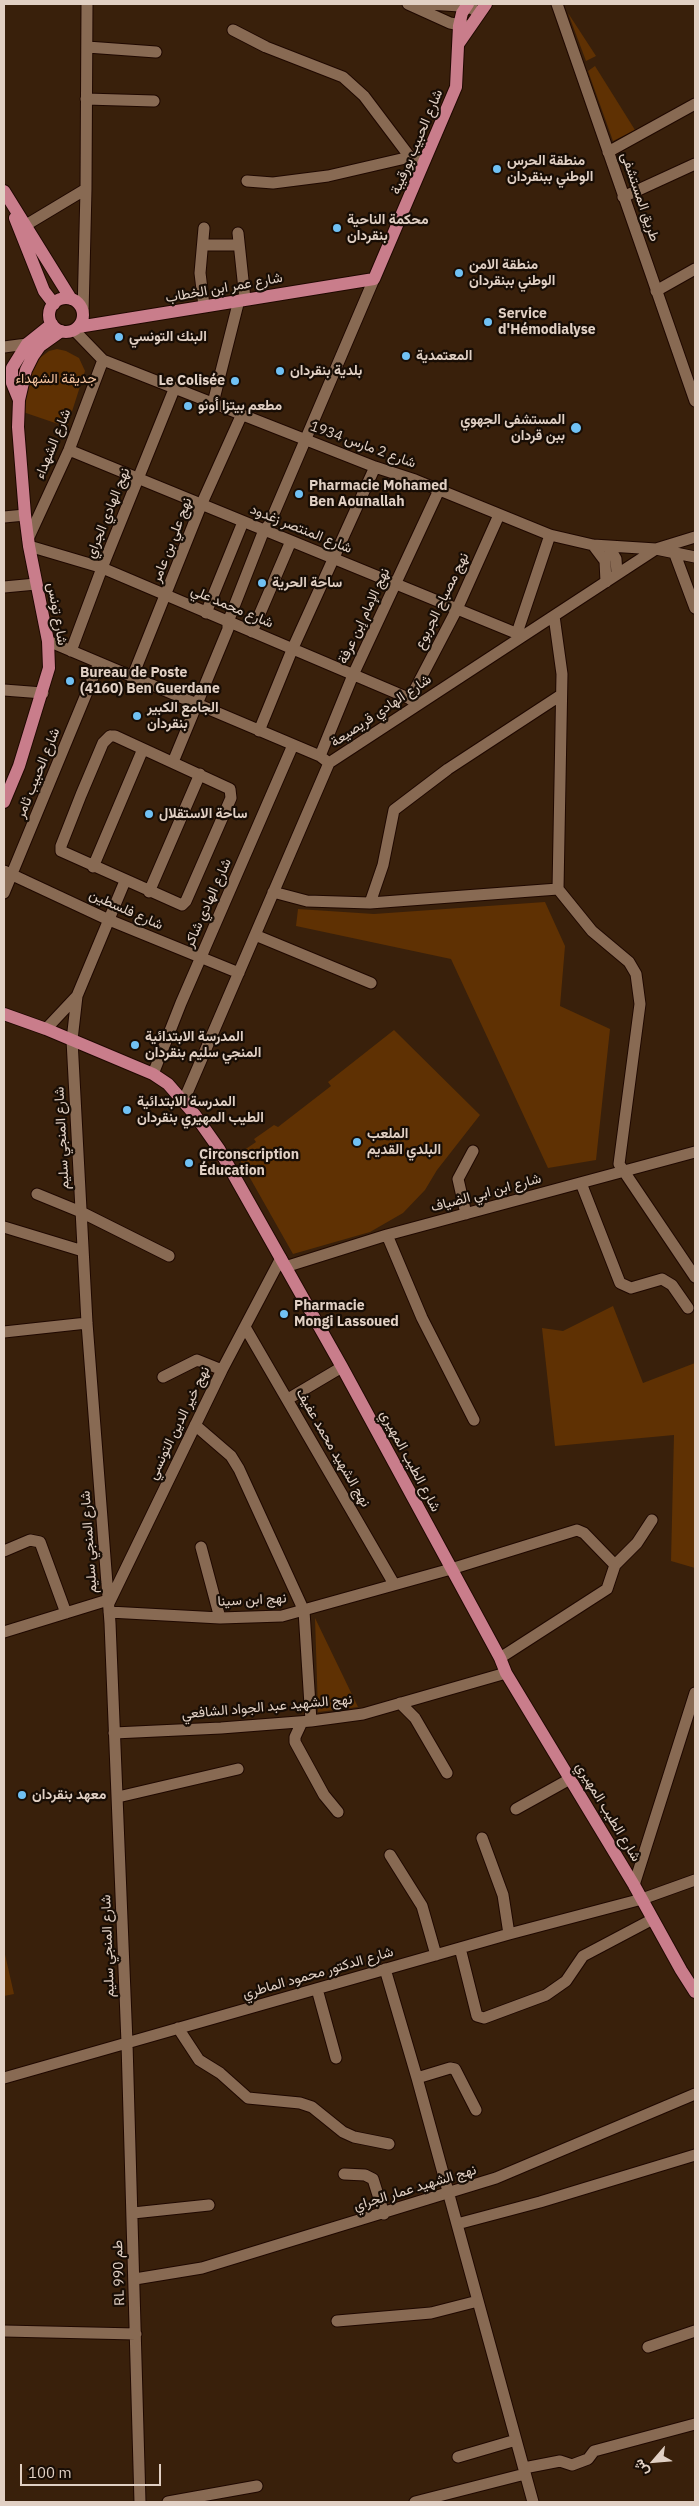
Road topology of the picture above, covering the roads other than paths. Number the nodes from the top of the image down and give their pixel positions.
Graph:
1 (87, 4) edge
2 (408, 4) edge
3 (428, 4) edge
4 (557, 4) edge
5 (467, 5) edge
6 (482, 9) edge
7 (464, 26) junction
8 (233, 30) dead end
9 (87, 47) junction
10 (156, 52) dead end
11 (86, 99) junction
12 (154, 101) dead end
13 (695, 104) edge
14 (608, 152) junction
15 (410, 157) junction
16 (425, 160) junction
17 (695, 164) edge
18 (247, 180) dead end
19 (86, 189) junction
20 (5, 193) edge
21 (623, 196) junction
22 (26, 225) junction
23 (204, 228) dead end
24 (204, 245) junction
25 (695, 269) edge
26 (374, 279) junction
27 (656, 291) junction
28 (71, 299) junction
29 (242, 300) junction
30 (54, 304) junction
31 (204, 306) junction
32 (83, 314) junction
33 (57, 328) junction
34 (76, 328) junction
35 (27, 344) junction
36 (4, 346) edge
37 (103, 360) junction
38 (692, 377) edge
39 (175, 387) junction
40 (19, 400) junction
41 (695, 400) edge
42 (213, 402) junction
43 (242, 414) junction
44 (307, 440) junction
45 (69, 450) junction
46 (375, 467) junction
47 (139, 477) junction
48 (440, 490) junction
49 (202, 503) junction
50 (25, 514) junction
51 (499, 515) junction
52 (4, 517) edge
53 (243, 522) junction
54 (268, 529) junction
55 (550, 535) junction
56 (695, 537) edge
57 (291, 540) junction
58 (29, 542) junction
59 (593, 545) junction
60 (608, 546) junction
61 (656, 549) junction
62 (673, 549) junction
63 (695, 557) edge
64 (333, 558) junction
65 (102, 568) junction
66 (617, 574) junction
67 (606, 582) junction
68 (36, 584) junction
69 (396, 584) junction
70 (4, 587) edge
71 (167, 596) junction
72 (695, 608) edge
73 (457, 609) junction
74 (206, 613) junction
75 (554, 616) junction
76 (230, 625) junction
77 (252, 632) junction
78 (520, 635) junction
79 (48, 641) junction
80 (292, 650) junction
81 (71, 651) junction
82 (99, 663) junction
83 (353, 675) junction
84 (132, 678) junction
85 (4, 690) edge
86 (43, 693) junction
87 (561, 695) junction
88 (415, 701) junction
89 (196, 706) junction
90 (259, 731) junction
91 (293, 745) junction
92 (143, 749) junction
93 (324, 760) junction
94 (173, 762) junction
95 (200, 774) junction
96 (4, 802) edge
97 (93, 867) junction
98 (8, 873) edge
99 (125, 881) junction
100 (558, 889) junction
101 (149, 892) junction
102 (274, 892) junction
103 (4, 893) edge
104 (370, 903) junction
105 (109, 920) junction
106 (255, 935) junction
107 (201, 958) junction
108 (239, 972) junction
109 (370, 983) dead end
110 (78, 996) junction
111 (4, 1008) edge
112 (4, 1014) edge
113 (25, 1021) junction
114 (46, 1029) junction
115 (72, 1040) junction
116 (153, 1074) junction
117 (184, 1100) junction
118 (473, 1151) dead end
119 (695, 1152) edge
120 (622, 1172) junction
121 (581, 1183) junction
122 (37, 1194) dead end
123 (81, 1212) junction
124 (466, 1214) junction
125 (4, 1227) edge
126 (387, 1235) junction
127 (83, 1251) junction
128 (169, 1256) dead end
129 (283, 1262) junction
130 (695, 1277) edge
131 (688, 1308) dead end
132 (88, 1323) junction
133 (245, 1328) junction
134 (4, 1332) edge
135 (342, 1367) junction
136 (222, 1370) junction
137 (163, 1377) dead end
138 (288, 1399) junction
139 (474, 1420) dead end
140 (196, 1425) junction
141 (652, 1520) dead end
142 (201, 1547) dead end
143 (4, 1551) edge
144 (616, 1565) junction
145 (451, 1569) junction
146 (394, 1584) junction
147 (109, 1605) junction
148 (304, 1611) junction
149 (66, 1613) junction
150 (220, 1618) junction
151 (4, 1632) edge
152 (500, 1658) junction
153 (506, 1673) junction
154 (695, 1693) edge
155 (400, 1703) junction
156 (306, 1722) junction
157 (114, 1733) junction
158 (238, 1769) dead end
159 (447, 1773) dead end
160 (570, 1779) junction
161 (118, 1797) junction
162 (516, 1809) dead end
163 (338, 1812) dead end
164 (482, 1838) dead end
165 (390, 1855) dead end
166 (695, 1880) edge
167 (634, 1885) junction
168 (642, 1899) junction
169 (653, 1919) junction
170 (509, 1934) junction
171 (460, 1948) junction
172 (436, 1955) junction
173 (384, 1970) junction
174 (317, 1989) junction
175 (695, 1992) edge
176 (178, 2028) junction
177 (127, 2043) junction
178 (336, 2058) dead end
179 (4, 2078) edge
180 (417, 2078) junction
181 (695, 2094) edge
182 (476, 2110) dead end
183 (389, 2144) dead end
184 (695, 2156) edge
185 (344, 2174) dead end
186 (447, 2194) junction
187 (209, 2205) dead end
188 (133, 2213) junction
189 (384, 2214) junction
190 (457, 2224) junction
191 (135, 2279) junction
192 (478, 2301) junction
193 (337, 2321) dead end
194 (4, 2331) edge
195 (695, 2331) edge
196 (136, 2334) junction
197 (648, 2347) dead end
198 (695, 2424) edge
199 (516, 2440) junction
200 (458, 2457) dead end
201 (525, 2471) junction
202 (257, 2486) dead end
203 (140, 2502) edge
204 (168, 2502) edge
205 (415, 2502) edge
206 (533, 2502) edge

1 - 9 street
2 - 7 street
3 - 5 street
4 - 14 street, طريق المستشفى
5 - 6 street
5 - 7 main road, شارع الحبيب بورقيبة
6 - 7 main road
7 - 16 main road, شارع الحبيب بورقيبة
8 - 15 street
9 - 10 street
9 - 11 street
11 - 12 street
11 - 19 street
13 - 14 street
14 - 21 street, طريق المستشفى
15 - 16 street
15 - 18 street
16 - 26 main road, شارع الحبيب بورقيبة
17 - 21 street
19 - 22 street
19 - 32 street
20 - 22 main road
20 - 30 main road
21 - 27 street, طريق المستشفى
22 - 28 main road
23 - 24 street
24 - 29 street
24 - 31 street
25 - 27 street
26 - 29 main road, شارع عمر ابن الخطاب
26 - 44 street, شارع الحبيب بورقيبة
27 - 38 street, طريق المستشفى
28 - 30 main road
28 - 32 main road
29 - 31 main road, شارع عمر ابن الخطاب
29 - 42 street
30 - 33 main road
31 - 34 main road, شارع عمر ابن الخطاب
32 - 34 main road
33 - 34 main road
33 - 35 main road
33 - 40 main road
34 - 37 street, شارع 2 مارس 1934
35 - 36 street
35 - 40 main road
37 - 39 street, شارع 2 مارس 1934
37 - 45 street, شارع الشهداء
38 - 41 street, طريق المستشفى
39 - 42 street, شارع 2 مارس 1934
39 - 47 street, نهج الهادي الجراي
40 - 50 main road, شارع تونس
42 - 43 street, شارع 2 مارس 1934
43 - 44 street, شارع 2 مارس 1934
43 - 49 street, نهج علي بن عامر
44 - 46 street, شارع 2 مارس 1934
44 - 54 street, شارع الحبيب بورقيبة
45 - 47 street, شارع المنتصر زغدود
45 - 58 street, شارع الشهداء
46 - 48 street, شارع 2 مارس 1934
46 - 64 street
47 - 49 street, شارع المنتصر زغدود
47 - 65 street, نهج الهادي الجراي
48 - 51 street, شارع 2 مارس 1934
48 - 69 street, نهج الإمام إبن عرفة
49 - 53 street, شارع المنتصر زغدود
49 - 71 street, نهج علي بن عامر
50 - 52 street
50 - 58 main road, شارع تونس
51 - 55 street, شارع 2 مارس 1934
51 - 73 street, نهج مصباح الجربوع
53 - 54 street, شارع المنتصر زغدود
53 - 74 street
54 - 57 street, شارع المنتصر زغدود
54 - 76 street, شارع الحبيب بورقيبة
55 - 59 street, شارع 2 مارس 1934
55 - 78 street
56 - 62 street
57 - 64 street, شارع المنتصر زغدود
57 - 77 street
58 - 65 street, شارع محمد علي
58 - 68 main road, شارع تونس
59 - 60 street, شارع 2 مارس 1934
59 - 67 street
60 - 61 street, شارع 2 مارس 1934
60 - 66 street
61 - 62 street
61 - 66 street, شارع الهادي قريصيعة
62 - 63 street
62 - 72 street
64 - 69 street, شارع المنتصر زغدود
64 - 80 street
65 - 71 street, شارع محمد علي
65 - 81 street, نهج الهادي الجراي
66 - 67 street, شارع الهادي قريصيعة
67 - 75 street, شارع الهادي قريصيعة
68 - 70 street
68 - 79 main road, شارع تونس
69 - 73 street, شارع المنتصر زغدود
69 - 83 street, نهج الإمام إبن عرفة
71 - 74 street, شارع محمد علي
71 - 84 street, نهج علي بن عامر
73 - 78 street, شارع المنتصر زغدود
73 - 88 street, نهج مصباح الجربوع
74 - 76 street, شارع محمد علي
75 - 78 street, شارع الهادي قريصيعة
75 - 87 street
76 - 77 street, شارع محمد علي
76 - 89 street, شارع الحبيب بورقيبة
77 - 80 street, شارع محمد علي
78 - 88 street, شارع الهادي قريصيعة
79 - 81 street
79 - 86 main road, شارع تونس
80 - 83 street, شارع محمد علي
80 - 90 street
81 - 82 street
82 - 84 street
82 - 98 street, شارع الحبيب ثامر
83 - 88 street, شارع محمد علي
83 - 93 street, نهج الإمام إبن عرفة
84 - 89 street
85 - 86 street
86 - 96 main road, شارع تونس
87 - 100 street
87 - 104 street
88 - 93 street, شارع الهادي قريصيعة
89 - 90 street
89 - 94 street, شارع الحبيب بورقيبة
90 - 91 street
91 - 93 street
91 - 107 street, شارع الهادي شاكر
92 - 94 street
92 - 97 street
92 - 97 street
93 - 102 street, شارع الهادي قريصيعة
94 - 95 street
95 - 101 street
95 - 101 street
97 - 99 street
98 - 103 street, شارع الحبيب ثامر
98 - 105 street, شارع فلسطين
99 - 101 street
99 - 105 street
100 - 104 street
100 - 120 street
102 - 104 street
102 - 106 street, شارع الهادي قريصيعة
105 - 107 street, شارع فلسطين
105 - 110 street
106 - 108 street, شارع الهادي قريصيعة
106 - 109 street
107 - 108 street, شارع فلسطين
107 - 116 street, شارع الهادي شاكر
108 - 117 street, شارع الهادي قريصيعة
110 - 114 street
110 - 115 street, شارع المنجي سليم
111 - 113 main road
112 - 113 main road
113 - 114 main road, شارع الطيب المهيري
114 - 115 main road, شارع الطيب المهيري
115 - 116 main road, شارع الطيب المهيري
115 - 123 street, شارع المنجي سليم
116 - 117 main road, شارع الطيب المهيري
117 - 129 main road, شارع الطيب المهيري
118 - 124 street
119 - 120 street, شارع ابن ابي الضياف
120 - 121 street, شارع ابن ابي الضياف
120 - 130 street
121 - 124 street, شارع ابن ابي الضياف
121 - 131 street
122 - 123 street
123 - 127 street, شارع المنجي سليم
123 - 128 street
124 - 126 street, شارع ابن ابي الضياف
125 - 127 street
126 - 129 street, شارع ابن ابي الضياف
126 - 139 street
127 - 132 street, شارع المنجي سليم
129 - 133 street, نهج خير الدين التونسي
129 - 135 main road, شارع الطيب المهيري
132 - 134 street
132 - 147 street, شارع المنجي سليم
133 - 136 street, نهج خير الدين التونسي
133 - 138 street, نهج الشهيد محمد عفيف
135 - 138 street
135 - 145 main road, شارع الطيب المهيري
136 - 137 street
136 - 140 street, نهج خير الدين التونسي
138 - 146 street, نهج الشهيد محمد عفيف
140 - 147 street, نهج خير الدين التونسي
140 - 148 street
141 - 144 street
142 - 150 street
143 - 149 street
144 - 145 street, نهج ابن سينا
144 - 152 street
145 - 146 street, نهج ابن سينا
145 - 152 main road, شارع الطيب المهيري
146 - 148 street, نهج ابن سينا
147 - 149 street
147 - 150 street, نهج ابن سينا
147 - 157 street, شارع المنجي سليم
148 - 150 street, نهج ابن سينا
148 - 156 street
149 - 151 street
152 - 153 main road, شارع الطيب المهيري
153 - 155 street, نهج الشهيد عبد الجواد الشافعي
153 - 160 main road, شارع الطيب المهيري
154 - 167 street
155 - 156 street, نهج الشهيد عبد الجواد الشافعي
155 - 159 street
156 - 157 street, نهج الشهيد عبد الجواد الشافعي
156 - 163 street
157 - 161 street, شارع المنجي سليم
158 - 161 street
160 - 162 street
160 - 167 main road, شارع الطيب المهيري
161 - 177 street, شارع المنجي سليم
164 - 170 street
165 - 172 street
166 - 168 street, شارع الدكتور محمود الماطري
167 - 168 main road, شارع الطيب المهيري
168 - 169 main road, شارع الطيب المهيري
168 - 170 street, شارع الدكتور محمود الماطري
169 - 171 street
169 - 175 main road, شارع الطيب المهيري
170 - 171 street, شارع الدكتور محمود الماطري
171 - 172 street, شارع الدكتور محمود الماطري
172 - 173 street, شارع الدكتور محمود الماطري
173 - 174 street, شارع الدكتور محمود الماطري
173 - 180 street
174 - 176 street, شارع الدكتور محمود الماطري
174 - 178 street
176 - 177 street, شارع الدكتور محمود الماطري
176 - 183 street
177 - 179 street, شارع الدكتور محمود الماطري
177 - 188 street, RL طم 990
180 - 182 street
180 - 186 street
181 - 186 street, نهج الشهيد عمار الجراي
184 - 190 street
185 - 189 street
186 - 189 street, نهج الشهيد عمار الجراي
186 - 190 street
187 - 188 street
188 - 191 street, RL طم 990
189 - 191 street, نهج الشهيد عمار الجراي
190 - 192 street
191 - 196 street, RL طم 990
192 - 193 street
192 - 199 street
194 - 196 street
195 - 197 street
196 - 203 street, RL طم 990
198 - 201 street
199 - 200 street
199 - 201 street
201 - 205 street
201 - 206 street
202 - 204 street

